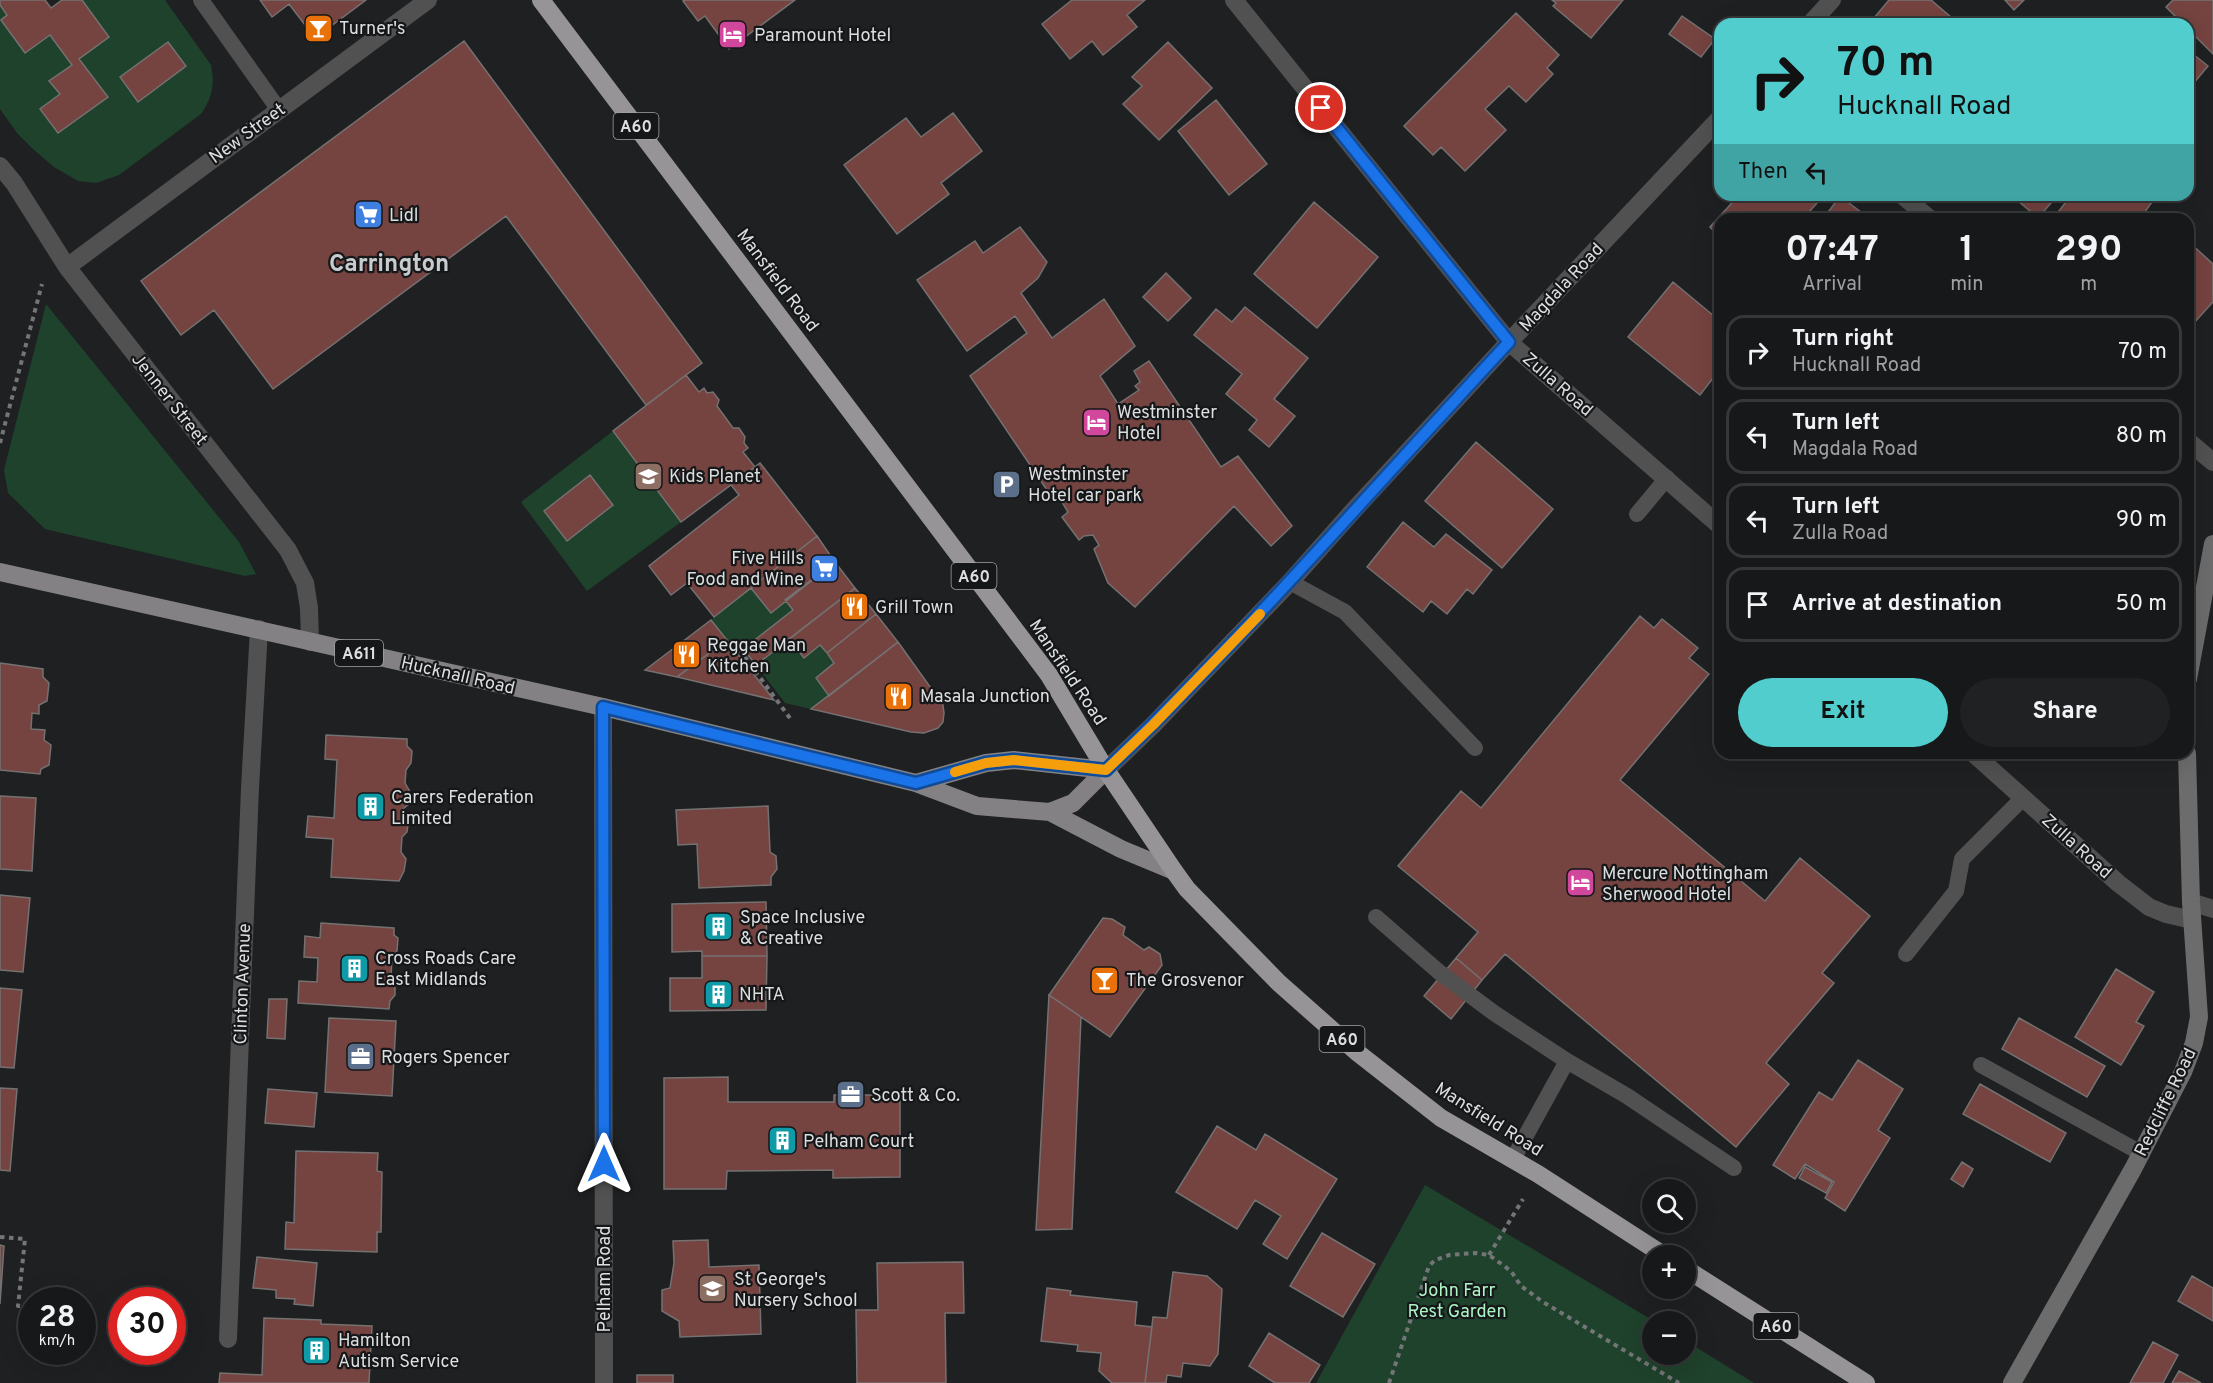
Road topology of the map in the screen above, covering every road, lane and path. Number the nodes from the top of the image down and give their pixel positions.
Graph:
1 (201, 0) edge
2 (428, 0) edge
3 (542, 0) edge
4 (1234, 0) edge
5 (1832, 0) edge
6 (1816, 18) edge
7 (279, 110) junction
8 (1714, 124) edge
9 (0, 166) edge
10 (1909, 201) edge
11 (1923, 213) edge
12 (53, 246) junction
13 (67, 267) junction
14 (1509, 342) junction
15 (0, 443) edge
16 (2194, 446) edge
17 (2213, 462) edge
18 (1667, 478) junction
19 (1637, 514) dead end
20 (1714, 521) edge
21 (2213, 544) edge
22 (0, 572) edge
23 (1290, 582) junction
24 (260, 629) junction
25 (309, 642) junction
26 (734, 642) dead end
27 (2194, 647) edge
28 (603, 707) junction
29 (1475, 748) dead end
30 (1980, 759) edge
31 (2187, 759) edge
32 (819, 760) junction
33 (1106, 770) junction
34 (916, 783) junction
35 (2023, 798) junction
36 (1050, 812) junction
37 (1174, 871) junction
38 (2213, 909) edge
39 (2191, 911) junction
40 (1376, 917) dead end
41 (1906, 954) dead end
42 (1567, 1061) junction
43 (1982, 1065) dead end
44 (2141, 1153) junction
45 (1513, 1159) junction
46 (1734, 1168) dead end
47 (1538, 1174) junction
48 (0, 1237) edge
49 (1648, 1245) edge
50 (1489, 1255) junction
51 (1696, 1275) edge
52 (20, 1287) edge
53 (228, 1339) dead end
54 (604, 1383) edge
55 (1389, 1383) edge
56 (1679, 1383) edge
57 (1866, 1383) edge
58 (2012, 1383) edge

1 - 7 lane
2 - 7 street, New Street
3 - 33 highway, Mansfield Road / A60
4 - 14 street, Zulla Road
5 - 6 street
7 - 13 street, New Street
8 - 14 street, Magdala Road
9 - 12 street, Jenner Street
10 - 11 street
12 - 13 street, Jenner Street
12 - 15 path
13 - 25 street, Jenner Street
14 - 18 street, Zulla Road
14 - 23 street, Magdala Road
16 - 17 street
18 - 19 lane
18 - 20 street, Zulla Road
21 - 27 street
22 - 24 main road, Hucknall Road / A611
23 - 29 lane
23 - 33 street, Magdala Road
24 - 25 main road, Hucknall Road / A611
24 - 53 street, Clinton Avenue
25 - 28 main road, Hucknall Road / A611
26 - 32 path
28 - 32 main road, Hucknall Road / A611
28 - 54 street, Pelham Road
30 - 35 street, Zulla Road
31 - 39 street, Redcliffe Road
32 - 34 main road, Hucknall Road / A611
33 - 34 main road, Hucknall Road / A611
33 - 36 main road
33 - 37 highway, Mansfield Road / A60
34 - 36 main road, Hucknall Road
35 - 39 street, Zulla Road
35 - 41 lane
36 - 37 main road
37 - 45 highway, Mansfield Road / A60
38 - 39 street, Zulla Road
39 - 44 street, Redcliffe Road
40 - 42 lane
42 - 45 lane
42 - 46 lane
43 - 44 lane
44 - 58 street, Redcliffe Road
45 - 47 highway, Mansfield Road / A60
47 - 49 highway, Mansfield Road / A60
47 - 50 path
48 - 52 path
50 - 55 path
50 - 56 path
51 - 57 highway, A60

